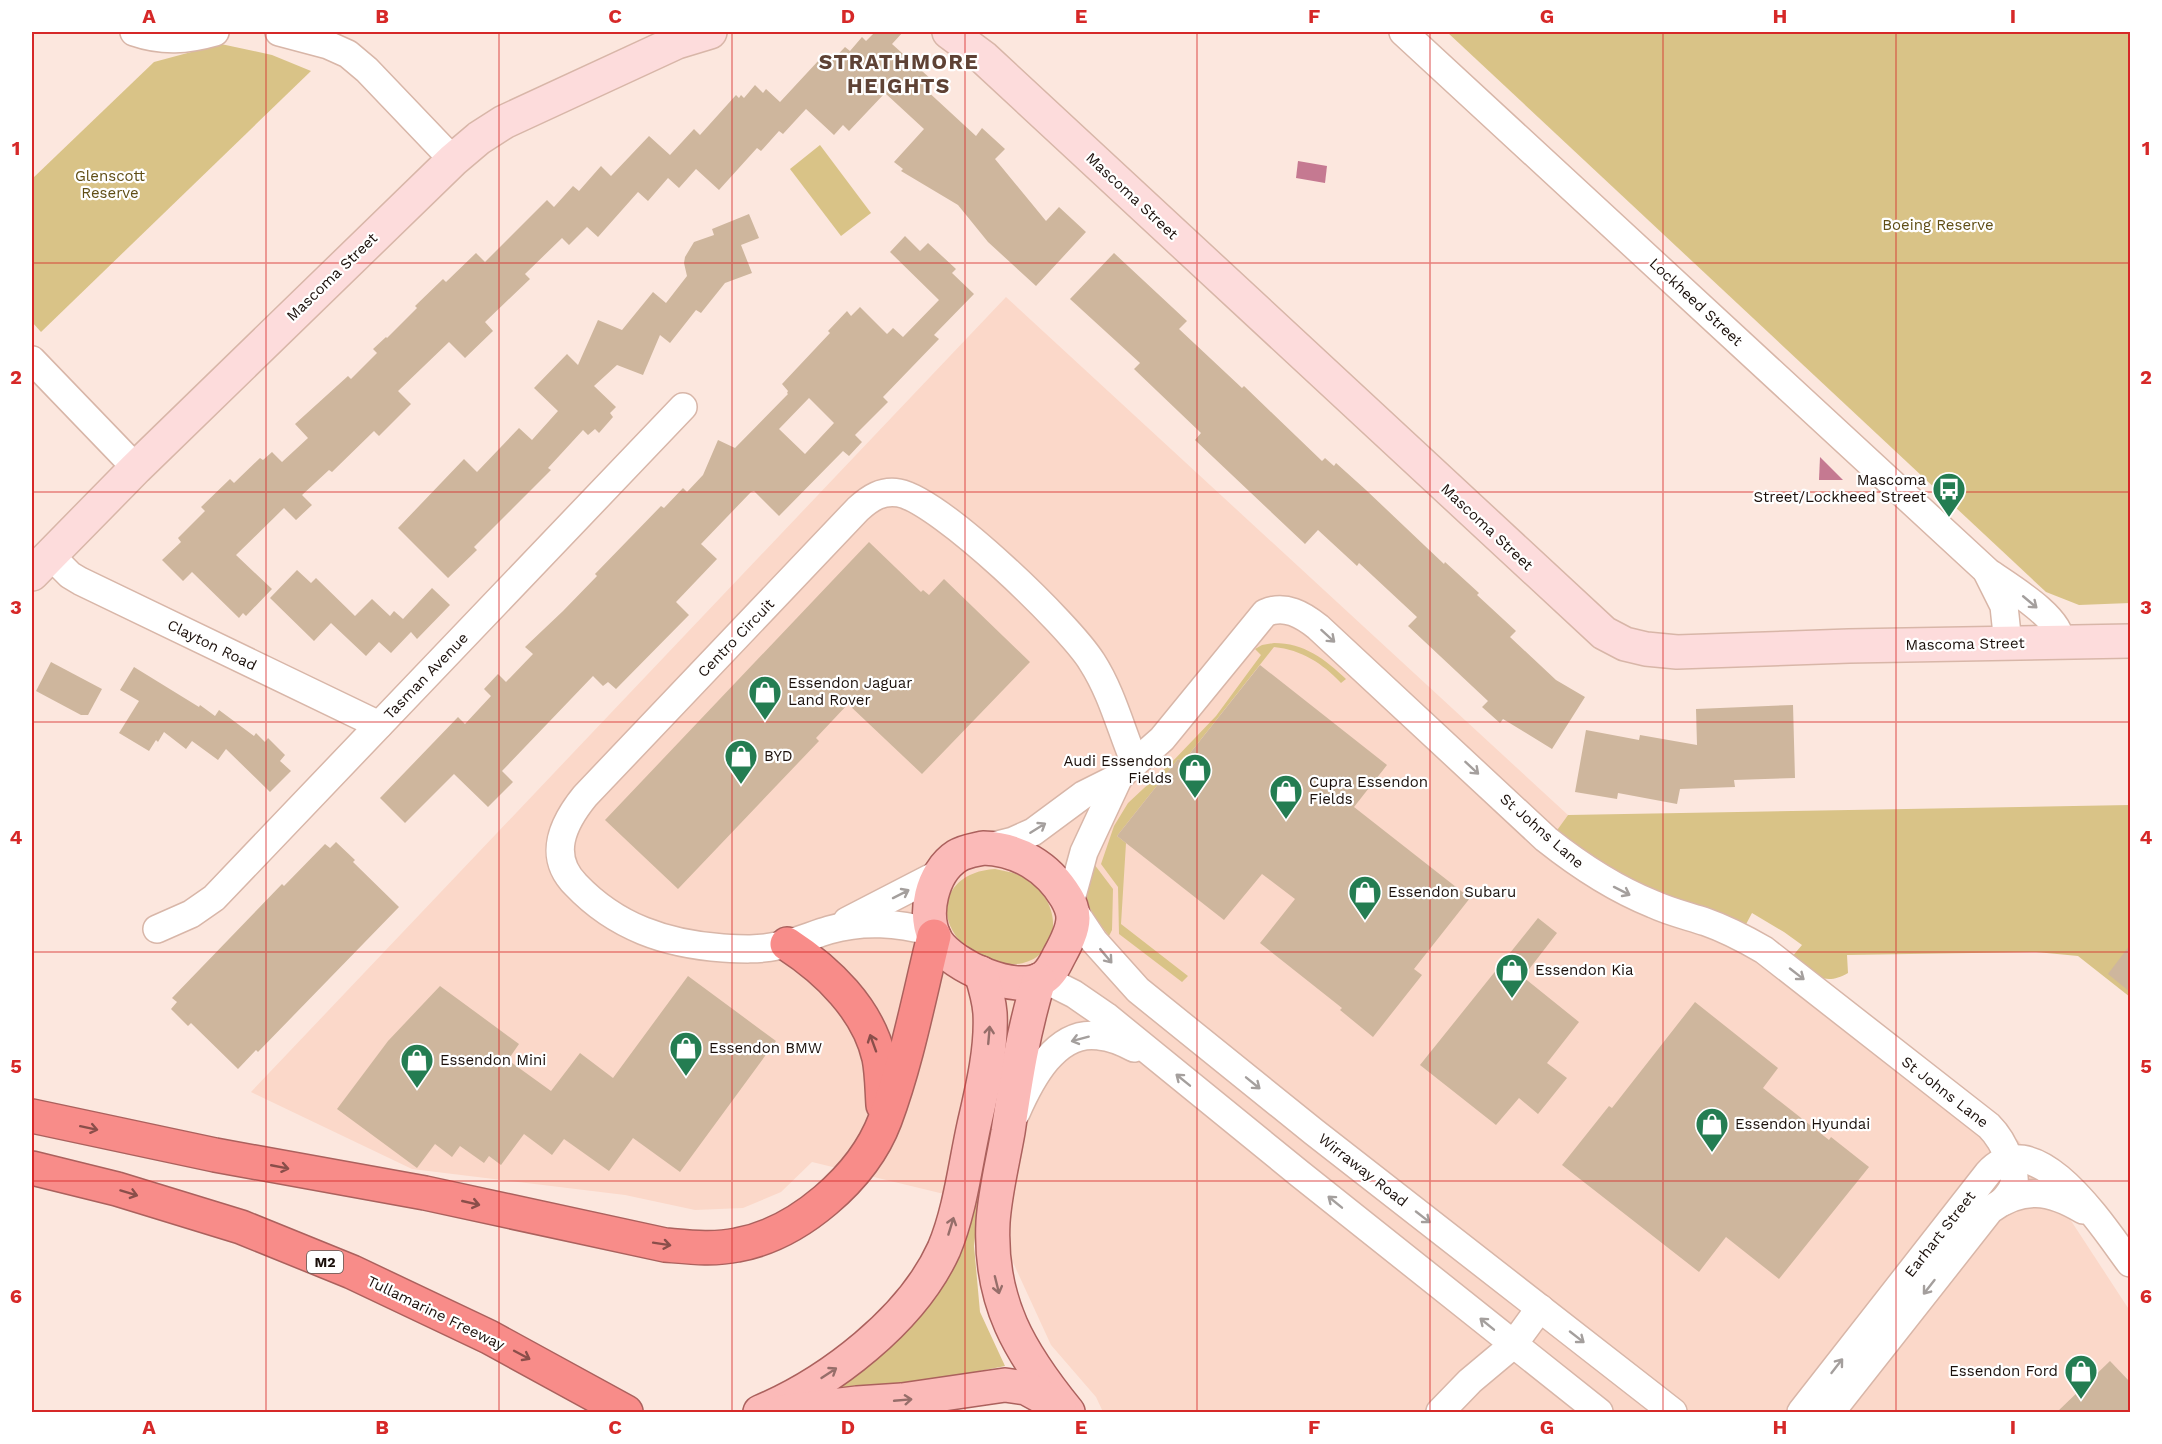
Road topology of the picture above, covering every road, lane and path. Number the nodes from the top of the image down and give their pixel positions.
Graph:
1 (134, 32) edge
2 (215, 32) edge
3 (279, 32) edge
4 (710, 32) edge
5 (949, 32) edge
6 (1403, 32) edge
7 (685, 37) edge
8 (977, 45) edge
9 (453, 160) junction
10 (32, 360) edge
11 (683, 407) dead end
12 (136, 468) junction
13 (41, 565) edge
14 (1988, 572) junction
15 (2130, 640) edge
16 (2060, 642) junction
17 (2008, 644) junction
18 (379, 725) junction
19 (1127, 770) junction
20 (984, 848) junction
21 (940, 873) junction
22 (1071, 906) junction
23 (157, 929) dead end
24 (830, 930) junction
25 (933, 934) junction
26 (787, 944) junction
27 (981, 973) junction
28 (1041, 979) junction
29 (1155, 1057) junction
30 (32, 1116) edge
31 (884, 1122) junction
32 (1008, 1131) junction
33 (1327, 1142) junction
34 (2009, 1160) junction
35 (32, 1168) edge
36 (1300, 1174) junction
37 (2002, 1202) junction
38 (2104, 1229) junction
39 (1947, 1245) junction
40 (2130, 1263) edge
41 (1540, 1308) junction
42 (1513, 1345) junction
43 (626, 1413) edge
44 (760, 1413) edge
45 (782, 1413) edge
46 (1067, 1413) edge
47 (1440, 1413) edge
48 (1599, 1413) edge
49 (1672, 1413) edge
50 (1801, 1413) edge
51 (1831, 1413) edge

1 - 2 street
3 - 9 street
4 - 7 main road, Mascoma Street
5 - 8 main road, Mascoma Street
6 - 14 street, Lockheed Street
7 - 9 main road, Mascoma Street
8 - 17 main road, Mascoma Street
9 - 12 main road, Mascoma Street
10 - 12 street
11 - 18 street, Tasman Avenue
12 - 13 main road, Mascoma Street
13 - 18 street, Clayton Road
14 -> 16 street, Lockheed Street
14 - 17 street, Lockheed Street
15 - 16 main road, Mascoma Street
16 - 17 main road, Mascoma Street
18 - 23 street, Tasman Avenue
20 -> 19 street, St Johns Lane
19 - 22 street, St Johns Lane
19 - 26 street, Centro Circuit
19 -> 34 street, St Johns Lane
20 - 21 main road
20 - 22 main road
24 -> 21 street, Centro Circuit
21 - 25 main road
22 - 28 main road
22 -> 33 street, Wirraway Road
24 - 25 street, Centro Circuit
24 - 26 street, Centro Circuit
25 - 27 main road
25 - 31 highway
31 -> 26 highway
27 - 28 main road
44 -> 27 main road
28 - 29 street
28 - 32 main road
29 -> 32 street
36 -> 29 street
30 -> 31 highway
32 -> 46 main road
33 - 36 street
33 -> 41 street, Wirraway Road
34 - 37 street
34 - 38 street, Earhart Street
34 - 39 street, Earhart Street
35 -> 43 highway, Tullamarine Freeway / M2
42 -> 36 street
37 - 38 street, Earhart Street
37 - 39 street, Earhart Street
38 - 40 street, Earhart Street
50 -> 39 street, Earhart Street
39 -> 51 street, Earhart Street
41 - 42 street
41 -> 49 street, Wirraway Road
42 - 47 street
42 - 48 street
45 -> 46 main road

